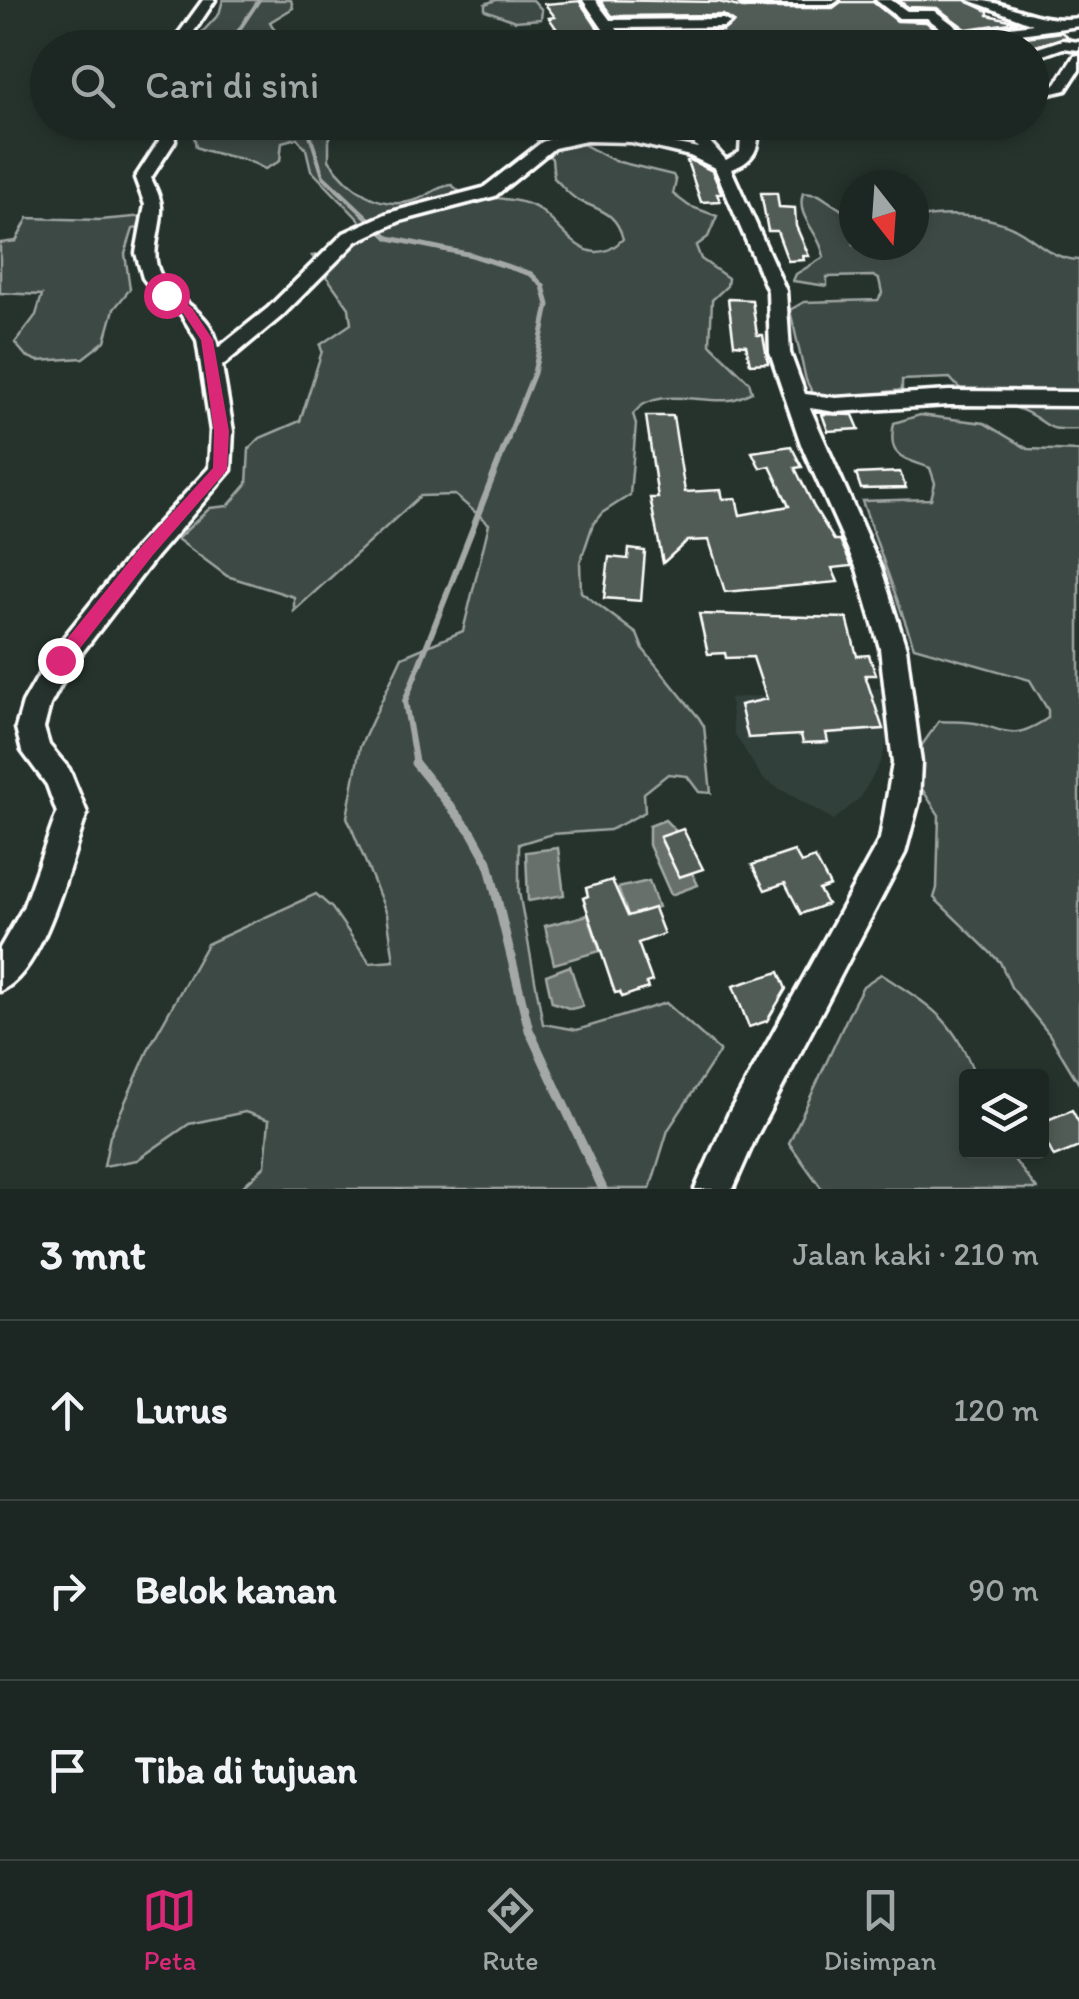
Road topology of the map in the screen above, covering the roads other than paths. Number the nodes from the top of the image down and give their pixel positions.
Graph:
1 (209, 0) edge
2 (589, 0) edge
3 (743, 0) edge
4 (767, 0) edge
5 (882, 0) edge
6 (975, 0) edge
7 (826, 4) edge
8 (1079, 22) edge
9 (606, 24) junction
10 (723, 24) dead end
11 (1057, 26) junction
12 (188, 30) edge
13 (610, 30) edge
14 (952, 30) edge
15 (1026, 30) edge
16 (1079, 30) edge
17 (1079, 46) edge
18 (1049, 49) edge
19 (1074, 64) edge
20 (1049, 89) edge
21 (167, 140) edge
22 (572, 140) edge
23 (634, 140) edge
24 (699, 140) edge
25 (749, 140) edge
26 (720, 163) junction
27 (210, 366) junction
28 (1079, 399) edge
29 (798, 400) junction
30 (0, 975) edge
31 (714, 1189) edge

1 - 12 street
2 - 9 street
3 - 4 street
4 - 7 street
5 - 14 street
6 - 11 street
8 - 11 street
9 - 10 street
9 - 13 street
11 - 15 street
11 - 16 street
17 - 18 street
19 - 20 street
21 - 27 street
22 - 27 street
23 - 26 street
24 - 26 street
25 - 26 street
26 - 29 street
27 - 30 street
28 - 29 street
29 - 31 street

